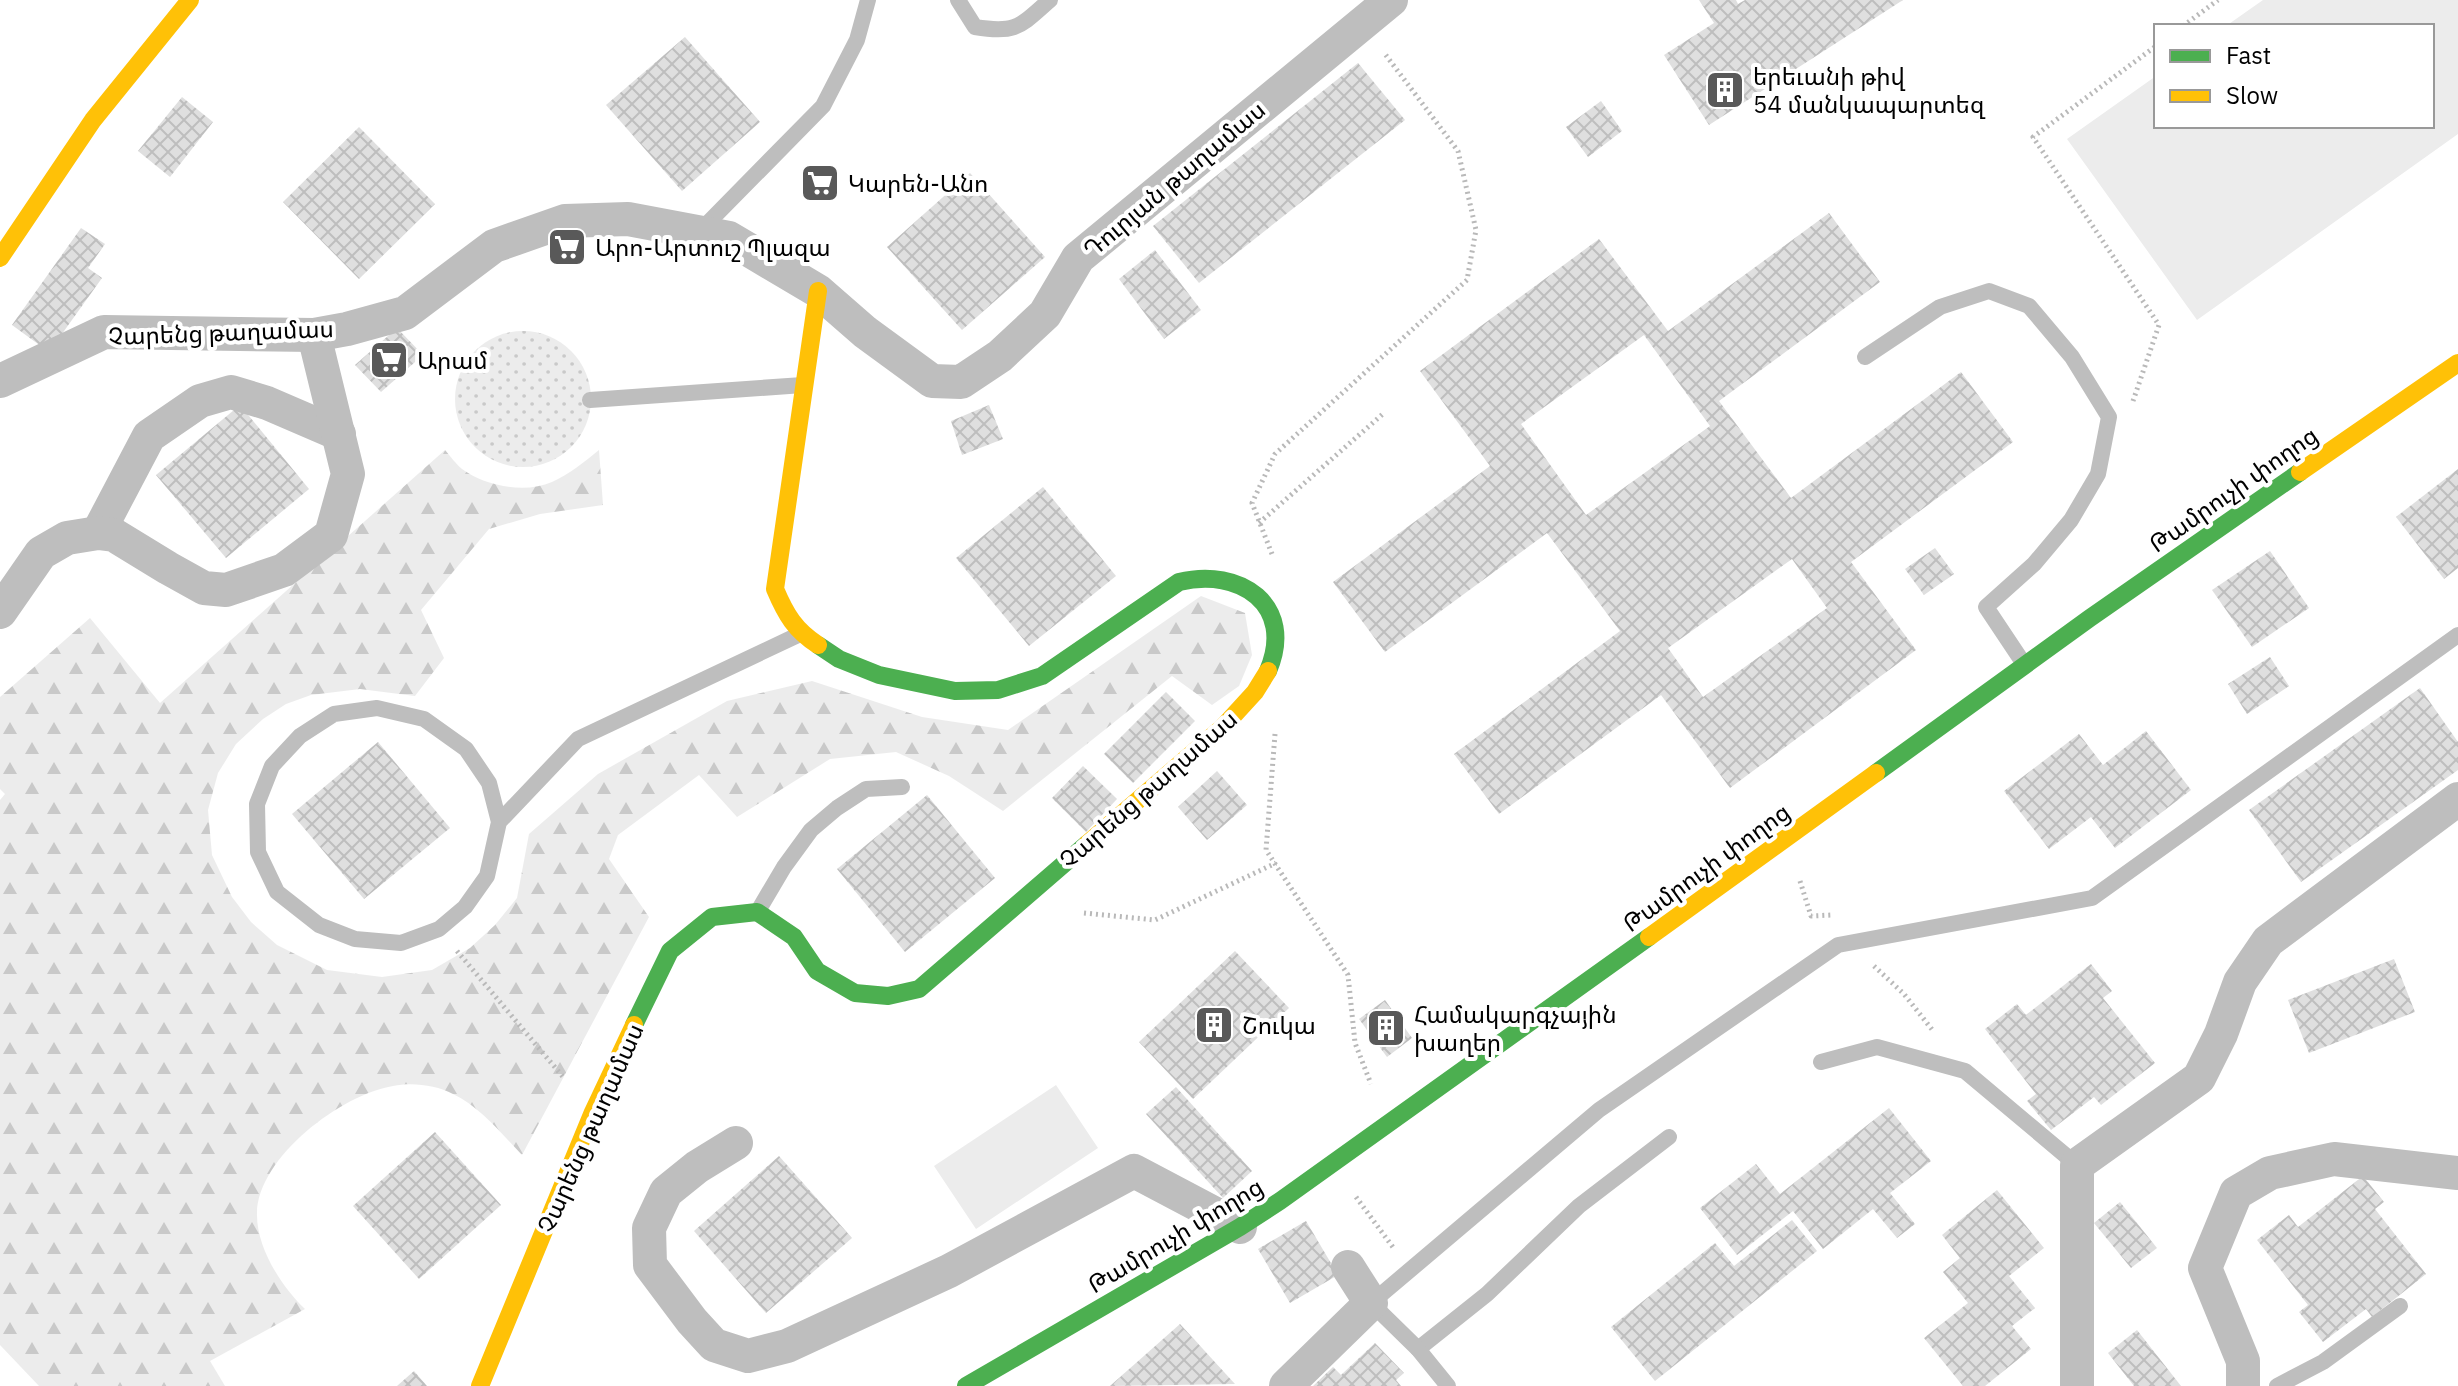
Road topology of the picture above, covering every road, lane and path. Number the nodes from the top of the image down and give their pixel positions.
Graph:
1 (190, 0) edge
2 (868, 0) edge
3 (958, 0) edge
4 (1050, 0) edge
5 (1391, 0) edge
6 (2218, 0) edge
7 (1361, 23) junction
8 (2186, 24) edge
9 (2154, 47) edge
10 (699, 232) junction
11 (0, 258) edge
12 (818, 291) junction
13 (314, 335) junction
14 (1865, 357) dead end
15 (2458, 363) edge
16 (0, 381) edge
17 (804, 385) junction
18 (590, 400) dead end
19 (1384, 413) dead end
20 (2129, 413) dead end
21 (339, 434) junction
22 (1259, 523) junction
23 (98, 533) junction
24 (1276, 563) dead end
25 (0, 612) edge
26 (801, 634) junction
27 (2458, 635) edge
28 (2025, 665) junction
29 (1276, 723) dead end
30 (902, 787) dead end
31 (2458, 799) edge
32 (499, 822) junction
33 (1787, 838) junction
34 (1276, 863) junction
35 (757, 912) junction
36 (1084, 913) dead end
37 (439, 929) junction
38 (1848, 943) junction
39 (1821, 1062) dead end
40 (1965, 1071) junction
41 (593, 1112) junction
42 (1388, 1125) junction
43 (1669, 1137) dead end
44 (736, 1143) dead end
45 (1332, 1164) junction
46 (2077, 1165) junction
47 (2458, 1173) edge
48 (1240, 1227) junction
49 (1348, 1267) dead end
50 (1410, 1270) junction
51 (1371, 1303) junction
52 (2400, 1306) dead end
53 (1418, 1349) junction
54 (480, 1386) edge
55 (966, 1386) edge
56 (1286, 1386) edge
57 (1448, 1386) edge
58 (2077, 1386) edge
59 (2243, 1386) edge
60 (2277, 1386) edge

1 - 11 street
2 - 10 lane
3 - 4 lane
5 - 7 street, Դուրյան թաղամաս
6 - 8 path
7 - 12 street, Դուրյան թաղամաս
7 - 22 path
9 - 20 path
10 - 12 street, Չարենց թաղամաս
10 - 13 street, Չարենց թաղամաս
12 - 17 street, Չարենց թաղամաս
13 - 16 street, Չարենց թաղամաս
13 - 21 street
14 - 28 lane
15 - 28 street, Թամրուչի փողոց
17 - 18 lane
17 - 26 street, Չարենց թաղամաս
19 - 22 path
21 - 23 street
21 - 23 street
22 - 24 path
23 - 25 street
26 - 32 lane
26 - 35 street, Չարենց թաղամաս
27 - 38 lane
28 - 33 street, Թամրուչի փողոց
29 - 34 path
30 - 35 lane
31 - 46 street
32 - 37 lane
32 - 37 lane
33 - 38 path
33 - 42 street, Թամրուչի փողոց
34 - 36 path
34 - 42 path
35 - 41 street, Չարենց թաղամաս
37 - 41 path
38 - 40 path
38 - 50 lane
39 - 40 lane
40 - 46 lane
41 - 54 street, Չարենց թաղամաս
42 - 45 street, Թամրուչի փողոց
43 - 53 lane
44 - 48 street
45 - 48 street, Թամրուչի փողոց
45 - 50 path
46 - 58 street
47 - 59 street
48 - 55 street, Թամրուչի փողոց
49 - 51 street
50 - 51 lane
51 - 53 lane
51 - 56 street
52 - 60 lane
53 - 57 lane

